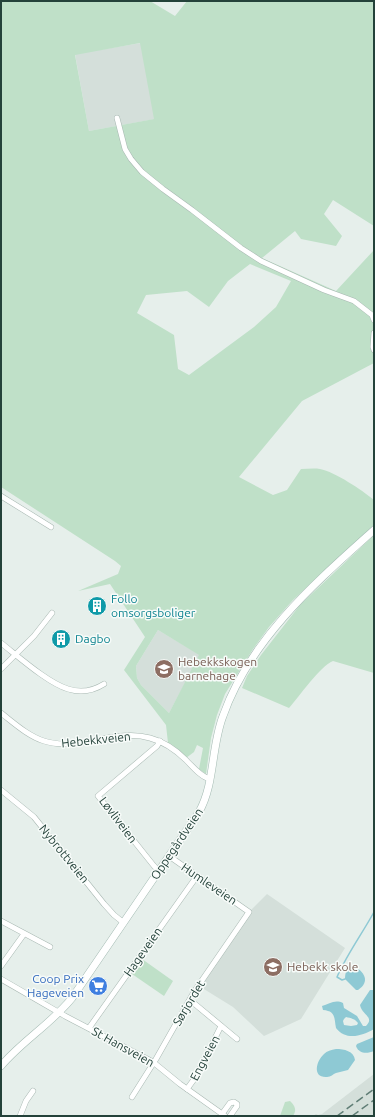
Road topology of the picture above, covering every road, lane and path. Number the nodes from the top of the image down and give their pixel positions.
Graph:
1 (117, 118) dead end
2 (374, 320) edge
3 (374, 333) edge
4 (374, 350) edge
5 (1, 496) edge
6 (51, 527) dead end
7 (374, 530) edge
8 (52, 613) dead end
9 (1, 643) edge
10 (16, 655) junction
11 (1, 669) edge
12 (104, 684) dead end
13 (1, 713) edge
14 (160, 742) junction
15 (210, 779) junction
16 (1, 790) edge
17 (169, 856) junction
18 (159, 871) junction
19 (196, 876) junction
20 (249, 912) joint
21 (1, 921) edge
22 (124, 922) junction
23 (24, 934) junction
24 (50, 947) dead end
25 (1, 966) edge
26 (1, 980) edge
27 (190, 1000) junction
28 (60, 1012) junction
29 (221, 1026) junction
30 (89, 1028) junction
31 (237, 1039) dead end
32 (153, 1062) junction
33 (1, 1066) edge
34 (187, 1089) junction
35 (33, 1091) dead end
36 (132, 1097) dead end
37 (224, 1115) edge
38 (20, 1116) edge
39 (230, 1116) edge

1 - 2 street
3 - 4 street
5 - 6 street
7 - 15 main road, Oppegårdveien
8 - 10 street
9 - 10 street
10 - 11 street
10 - 12 street
13 - 14 street, Hebekkveien
14 - 15 street, Hebekkveien
14 - 18 street, Løvliveien
15 - 17 main road, Oppegårdveien
16 - 22 street, Nybrottveien
17 - 18 main road, Oppegårdveien
17 - 19 street, Humleveien
18 - 22 main road, Oppegårdveien
19 - 20 street, Humleveien
19 - 30 street, Hageveien
20 - 27 street, Sørjordet
21 - 23 street
22 - 28 main road, Oppegårdveien
23 - 24 street
23 - 25 street
26 - 28 street, St Hansveien
27 - 29 street, Engveien
27 - 32 street, Sørjordet
28 - 30 street, St Hansveien
28 - 33 main road, Oppegårdveien
29 - 31 street, Engveien
29 - 34 street, Engveien
30 - 32 street, St Hansveien
32 - 34 street, St Hansveien
32 - 36 street, Sørjordet
34 - 37 street, St Hansveien
35 - 38 street
37 - 39 street, St Hansveien

